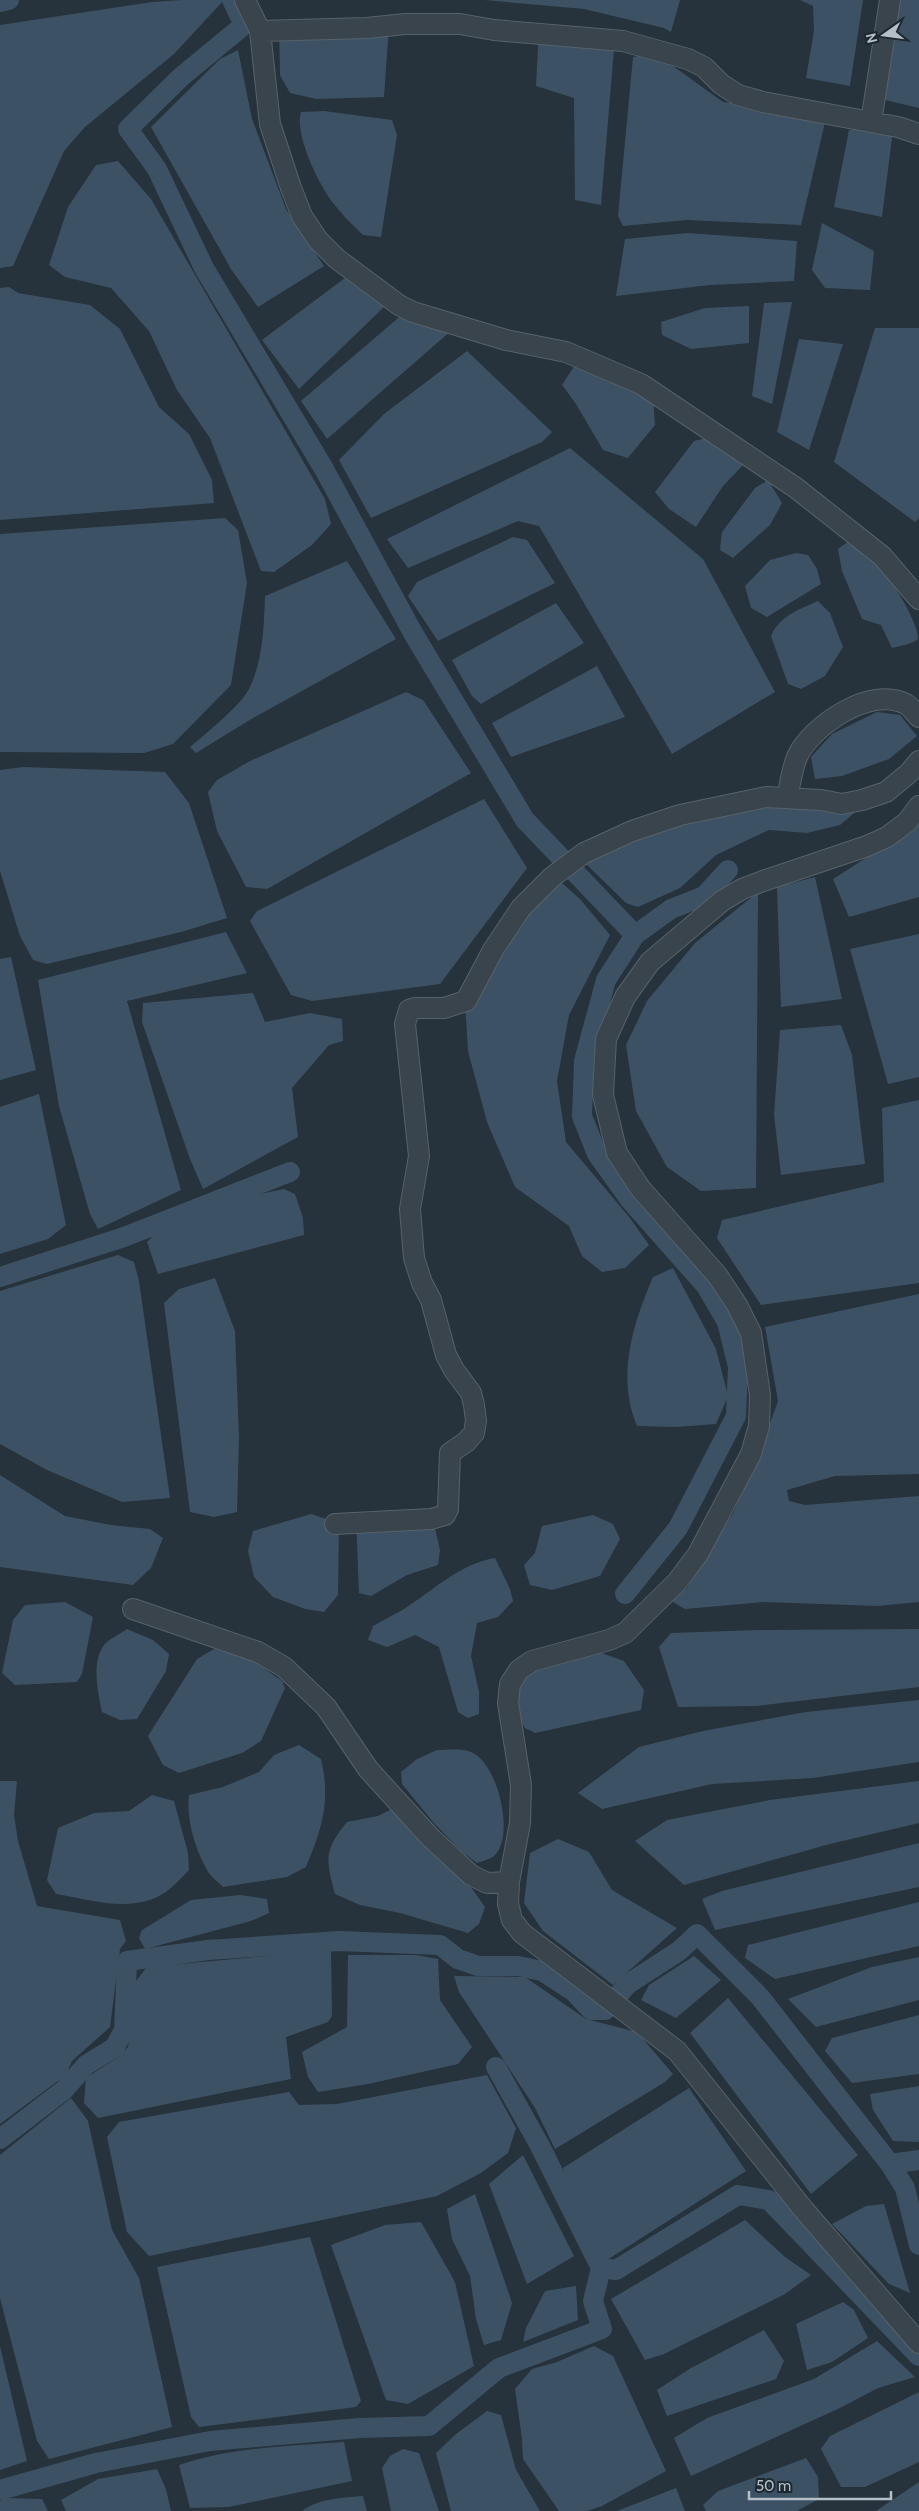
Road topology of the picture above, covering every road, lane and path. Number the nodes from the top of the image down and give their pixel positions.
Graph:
1 (245, 0) edge
2 (890, 0) edge
3 (260, 31) junction
4 (871, 122) junction
5 (919, 134) edge
6 (919, 599) edge
7 (919, 717) edge
8 (919, 761) edge
9 (787, 798) junction
10 (919, 806) edge
11 (335, 1524) dead end
12 (133, 1609) dead end
13 (509, 1882) junction
14 (919, 2343) edge

1 - 3 street
2 - 4 street
3 - 4 street
3 - 6 street
4 - 5 street
7 - 9 street
8 - 9 street
9 - 11 street
10 - 13 street
12 - 13 street
13 - 14 street

